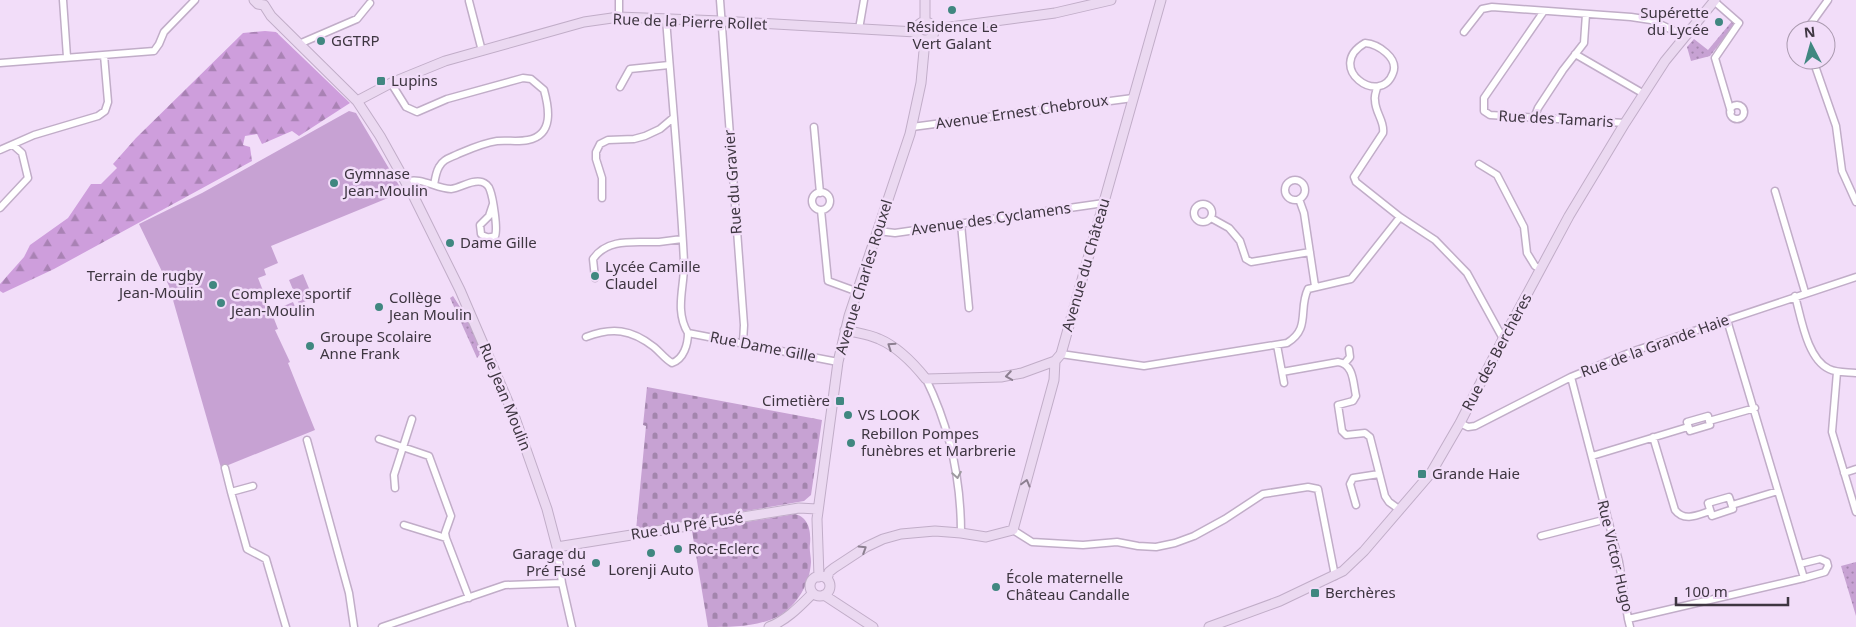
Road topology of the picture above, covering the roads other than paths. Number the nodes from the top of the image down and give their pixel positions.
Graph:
1 (63, 0) edge
2 (195, 0) edge
3 (254, 0) edge
4 (619, 0) edge
5 (720, 0) edge
6 (864, 0) edge
7 (925, 0) edge
8 (1111, 0) edge
9 (1160, 0) edge
10 (1828, 0) edge
11 (469, 1) edge
12 (1714, 1) edge
13 (266, 2) edge
14 (370, 3) dead end
15 (1544, 11) junction
16 (1586, 14) junction
17 (619, 17) junction
18 (666, 18) junction
19 (1814, 20) edge
20 (721, 21) junction
21 (925, 22) junction
22 (859, 29) junction
23 (934, 29) junction
24 (916, 32) junction
25 (1464, 32) dead end
26 (1685, 36) junction
27 (925, 40) junction
28 (299, 44) junction
29 (482, 51) junction
30 (1575, 54) junction
31 (104, 55) junction
32 (67, 56) junction
33 (0, 63) edge
34 (669, 65) junction
35 (1816, 70) edge
36 (391, 83) junction
37 (620, 87) dead end
38 (1377, 88) junction
39 (1644, 94) junction
40 (1133, 98) junction
41 (357, 101) junction
42 (1730, 112) dead end
43 (673, 118) junction
44 (1534, 118) junction
45 (1625, 123) junction
46 (814, 127) dead end
47 (912, 127) junction
48 (13, 145) junction
49 (0, 150) edge
50 (1479, 164) dead end
51 (405, 182) junction
52 (434, 185) junction
53 (1774, 191) dead end
54 (820, 193) junction
55 (602, 198) dead end
56 (1299, 199) dead end
57 (1856, 202) edge
58 (493, 204) junction
59 (1104, 204) junction
60 (0, 208) edge
61 (821, 210) junction
62 (1400, 217) junction
63 (1211, 218) dead end
64 (961, 224) junction
65 (878, 231) junction
66 (682, 240) junction
67 (1310, 252) junction
68 (1540, 269) junction
69 (1856, 277) edge
70 (594, 278) dead end
71 (1315, 286) junction
72 (858, 292) junction
73 (1805, 292) junction
74 (1795, 296) junction
75 (969, 308) dead end
76 (1727, 320) junction
77 (845, 330) junction
78 (688, 333) junction
79 (586, 336) dead end
80 (1504, 337) junction
81 (743, 343) junction
82 (1277, 345) junction
83 (1349, 349) dead end
84 (1058, 358) junction
85 (838, 362) junction
86 (1345, 363) junction
87 (1282, 372) junction
88 (1837, 372) junction
89 (1856, 373) edge
90 (1571, 377) junction
91 (926, 380) junction
92 (1284, 383) dead end
93 (1755, 408) junction
94 (412, 418) dead end
95 (1460, 423) junction
96 (1653, 437) junction
97 (379, 439) dead end
98 (307, 440) dead end
99 (403, 447) junction
100 (1592, 456) junction
101 (224, 468) dead end
102 (1856, 469) edge
103 (1844, 473) junction
104 (1379, 474) junction
105 (253, 486) dead end
106 (395, 488) dead end
107 (1778, 491) junction
108 (231, 492) junction
109 (1356, 505) dead end
110 (1732, 505) junction
111 (818, 509) junction
112 (1400, 510) junction
113 (1710, 511) junction
114 (1856, 512) edge
115 (1607, 519) junction
116 (404, 525) dead end
117 (1013, 530) junction
118 (962, 533) junction
119 (1541, 536) dead end
120 (446, 538) junction
121 (558, 547) junction
122 (1800, 564) junction
123 (1334, 572) junction
124 (823, 578) junction
125 (1804, 578) junction
126 (562, 583) junction
127 (814, 593) junction
128 (824, 595) junction
129 (469, 598) junction
130 (1628, 619) junction
131 (286, 627) edge
132 (354, 627) edge
133 (382, 627) edge
134 (572, 627) edge
135 (769, 627) edge
136 (873, 627) edge
137 (1209, 627) edge
138 (1630, 627) edge

1 - 32 street
2 - 31 street
3 - 13 street
4 - 17 street
5 - 20 street, Rue du Gravier
6 - 22 street
7 - 21 street
8 - 23 street
9 - 40 street, Avenue du Château
10 - 19 street
11 - 29 street
12 - 26 street, Rue des Berchères
12 - 42 street
13 - 28 street, Rue Jean Moulin
14 - 28 street
15 - 16 street
15 - 25 street
15 - 44 street, Rue des Tamaris
16 - 26 street
16 - 30 street
17 - 18 street, Rue de la Pierre Rollet
17 - 29 street, Rue de la Pierre Rollet
18 - 20 street, Rue de la Pierre Rollet
18 - 34 street
20 - 22 street, Rue de la Pierre Rollet
20 - 81 street, Rue du Gravier
21 - 23 street
21 - 24 street
22 - 24 street, Rue de la Pierre Rollet
23 - 27 street
24 - 27 street
26 - 39 street, Rue des Berchères
27 - 47 street, Avenue Charles Rouxel
28 - 41 street, Rue Jean Moulin
29 - 36 street, Rue de la Pierre Rollet
30 - 39 street
30 - 44 street
31 - 32 street
31 - 48 street
32 - 33 street
34 - 37 street
34 - 43 street
35 - 57 street
36 - 41 street, Rue de la Pierre Rollet
36 - 52 street
38 - 38 street
38 - 62 street
39 - 45 street, Rue des Berchères
40 - 47 street, Avenue Ernest Chebroux
40 - 59 street, Avenue du Château
41 - 51 street, Rue Jean Moulin
43 - 55 street
43 - 66 street
44 - 45 street, Rue des Tamaris
45 - 68 street, Rue des Berchères
46 - 54 street
47 - 65 street, Avenue Charles Rouxel
48 - 49 street
48 - 60 street
50 - 68 street
51 - 52 street
51 - 121 street, Rue Jean Moulin
52 - 58 street
53 - 73 street
54 - 61 street
54 - 61 street
56 - 67 street
58 - 58 street
59 - 64 street, Avenue des Cyclamens
59 - 84 street, Avenue du Château
61 - 72 street
62 - 71 street
62 - 80 street
63 - 67 street
64 - 65 street, Avenue des Cyclamens
64 - 75 street
65 - 72 street, Avenue Charles Rouxel
66 - 70 street
66 - 78 street
67 - 71 street
68 - 80 street, Rue des Berchères
69 - 73 street, Rue de la Grande Haie
71 - 82 street
72 - 77 street, Avenue Charles Rouxel
73 - 74 street, Rue de la Grande Haie
74 - 76 street, Rue de la Grande Haie
74 - 88 street
76 - 90 street, Rue de la Grande Haie
76 - 93 street
77 - 85 street, Avenue Charles Rouxel
91 -> 77 street
78 - 79 street
78 - 81 street, Rue Dame Gille
80 - 95 street, Rue des Berchères
81 - 85 street, Rue Dame Gille
82 - 84 street
82 - 87 street
83 - 86 street
84 -> 91 street
117 -> 84 street, Avenue du Château
85 - 111 street, Avenue Charles Rouxel
86 - 87 street
86 - 104 street
87 - 92 street
88 - 89 street
88 - 103 street
90 - 95 street, Rue de la Grande Haie
90 - 100 street, Rue Victor Hugo
91 -> 118 street
93 - 96 street
93 - 107 street
94 - 99 street
95 - 112 street, Rue des Berchères
96 - 100 street
96 - 113 street
97 - 99 street
98 - 132 street
99 - 106 street
99 - 120 street
100 - 115 street, Rue Victor Hugo
101 - 108 street
102 - 103 street
103 - 114 street
104 - 109 street
104 - 112 street
105 - 108 street
107 - 110 street
107 - 122 street
108 - 131 street
110 - 113 street
110 - 113 street
111 - 121 street, Rue du Pré Fusé
111 - 124 street, Avenue Charles Rouxel
112 - 123 street, Rue des Berchères
115 - 119 street
115 - 130 street, Rue Victor Hugo
116 - 120 street
117 - 118 street
117 - 123 street
124 -> 118 street
120 - 129 street
121 - 126 street, Rue Jean Moulin
122 - 125 street
122 - 125 street, Rue Victor Hugo
123 - 137 street, Rue des Berchères
124 - 127 street
124 - 128 street
125 - 130 street, Rue Victor Hugo
126 - 129 street
126 - 134 street, Rue Jean Moulin
127 - 128 street
127 - 135 street
128 - 136 street
129 - 133 street
130 - 138 street

